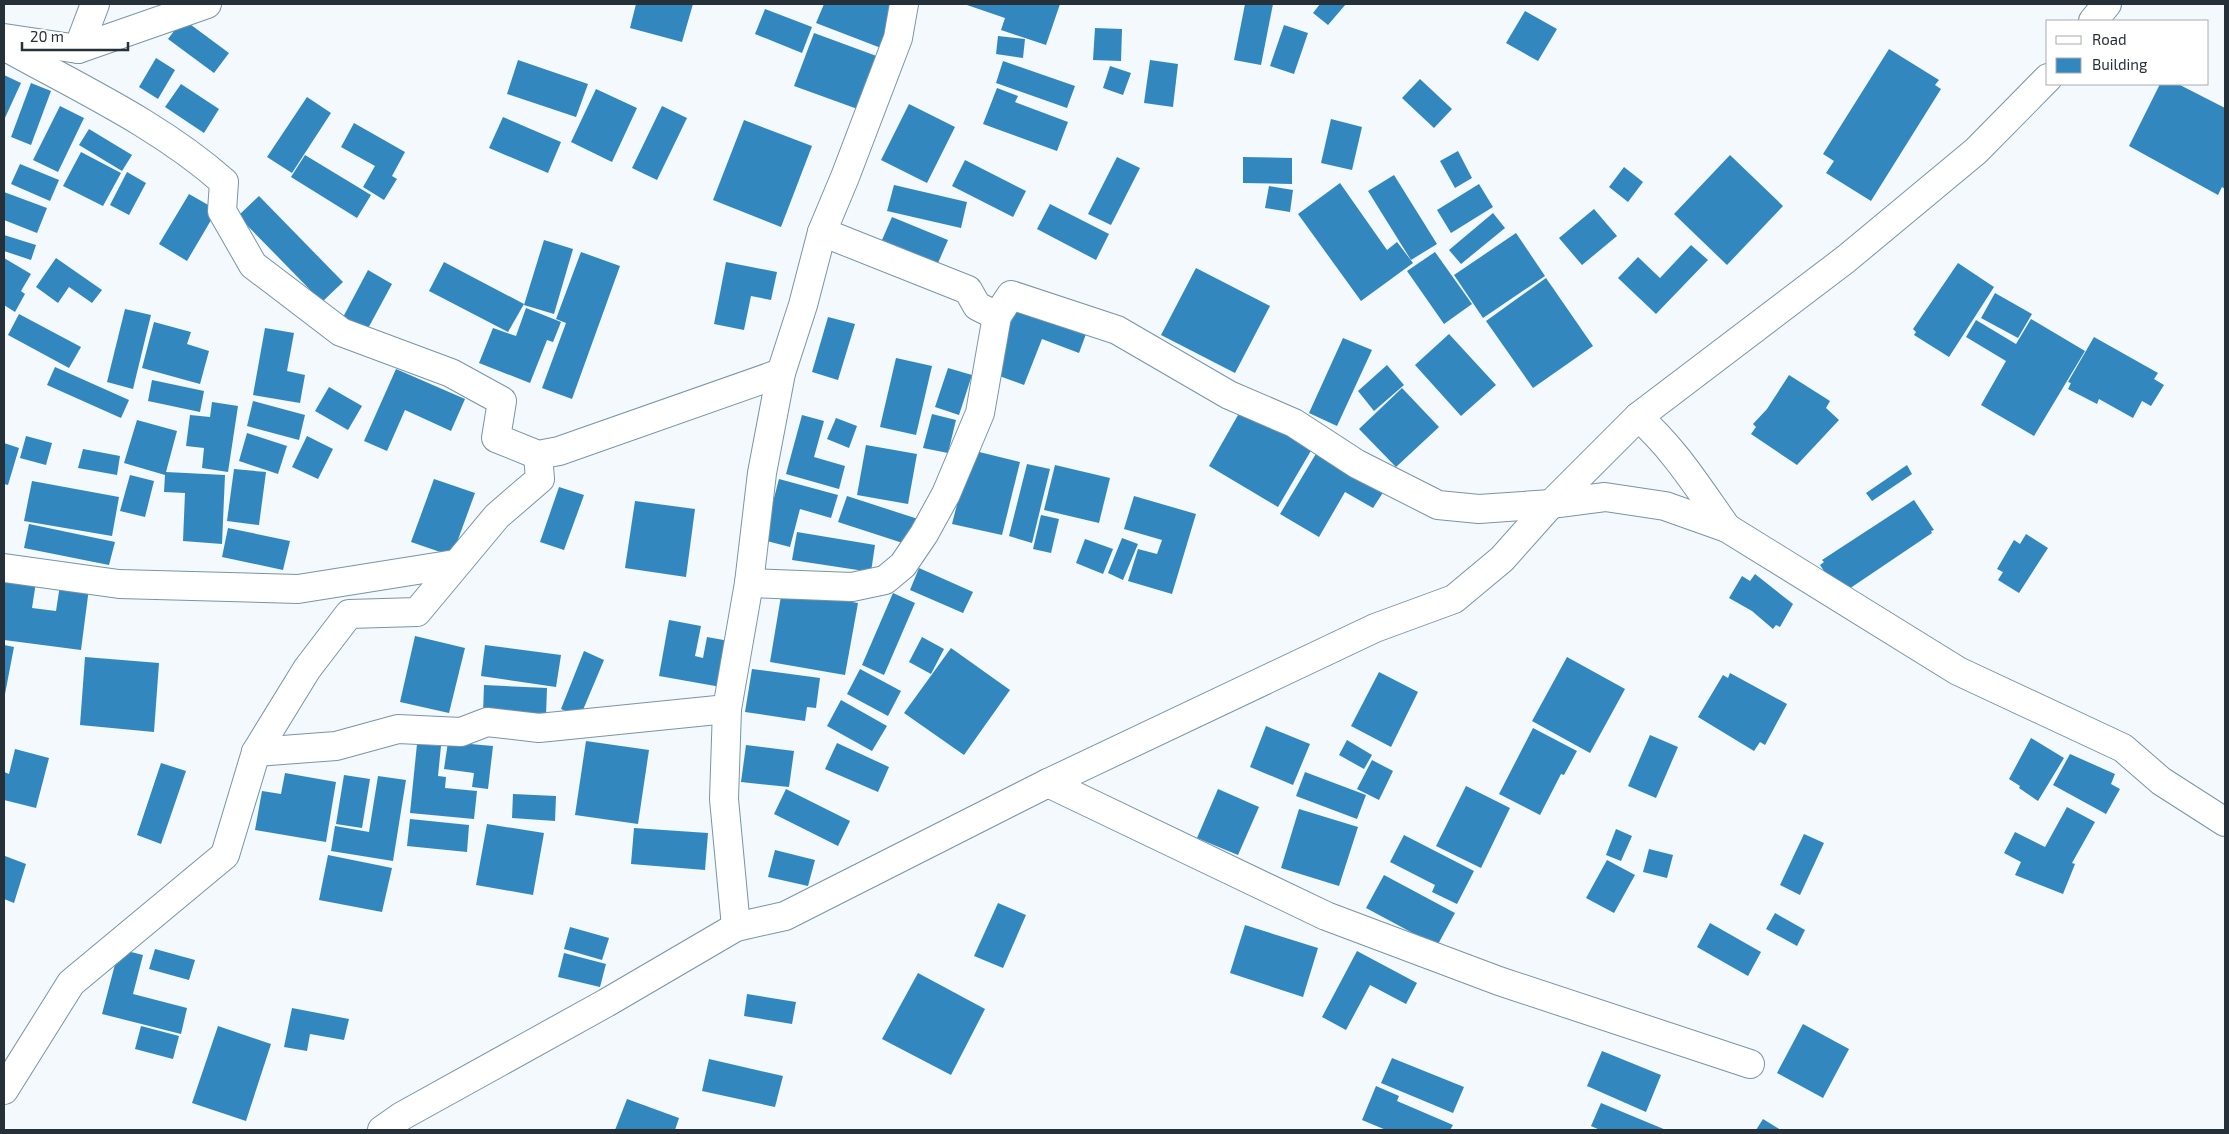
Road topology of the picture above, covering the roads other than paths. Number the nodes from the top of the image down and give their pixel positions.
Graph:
1 (95, 4) edge
2 (207, 4) edge
3 (904, 4) edge
4 (2107, 4) edge
5 (2094, 20) edge
6 (4, 38) edge
7 (4, 46) edge
8 (78, 49) junction
9 (2046, 80) edge
10 (822, 232) junction
11 (997, 316) junction
12 (781, 373) junction
13 (1638, 417) junction
14 (538, 454) junction
15 (1551, 504) junction
16 (1727, 528) junction
17 (455, 564) junction
18 (4, 568) edge
19 (749, 583) junction
20 (728, 710) junction
21 (256, 752) junction
22 (1048, 783) junction
23 (2225, 822) edge
24 (736, 927) junction
25 (1750, 1064) dead end
26 (4, 1090) edge
27 (382, 1130) edge

1 - 8 street
2 - 8 street
3 - 10 street
4 - 5 street
6 - 8 street
7 - 14 street
9 - 13 street
10 - 11 street
10 - 12 street
11 - 15 street
11 - 19 street
12 - 14 street
12 - 19 street
13 - 15 street
13 - 16 street
14 - 17 street
15 - 16 street
15 - 22 street
16 - 23 street
17 - 18 street
17 - 21 street
19 - 20 street
20 - 21 street
20 - 24 street
21 - 26 street
22 - 24 street
22 - 25 street
24 - 27 street

